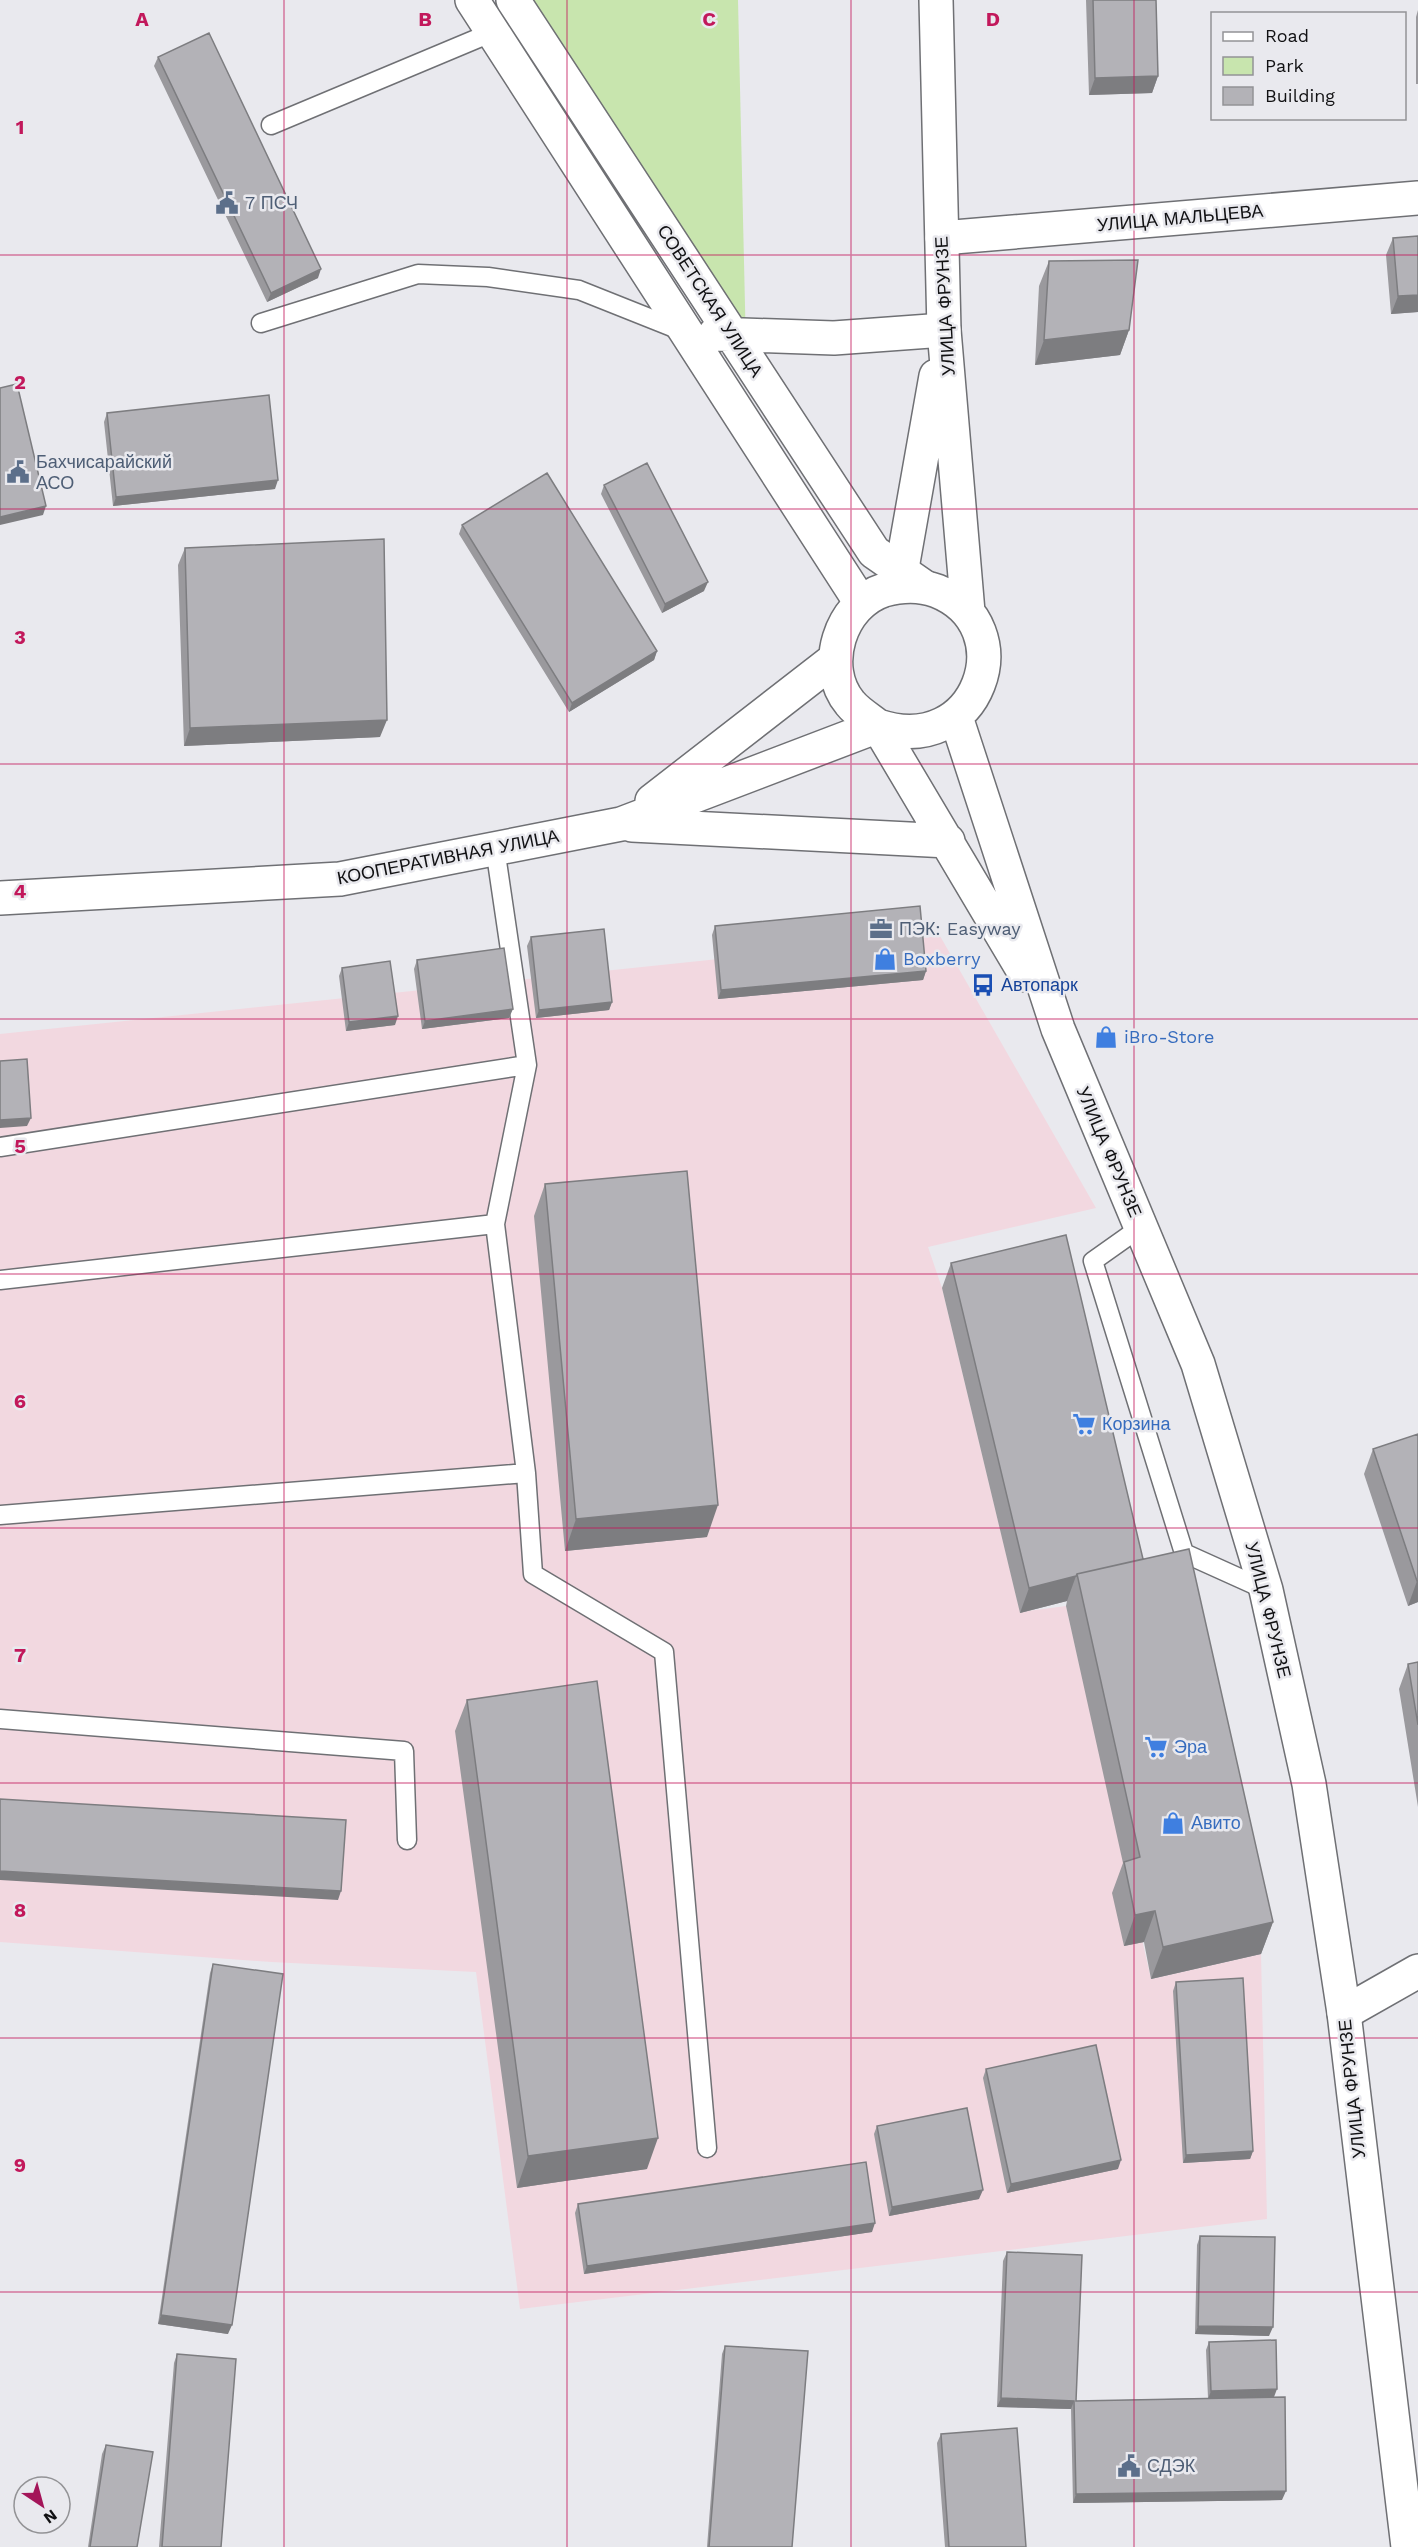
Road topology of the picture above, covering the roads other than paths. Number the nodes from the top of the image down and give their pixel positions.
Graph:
1 (472, 0) edge
2 (513, 0) edge
3 (936, 0) edge
4 (493, 33) junction
5 (272, 125) dead end
6 (1418, 198) edge
7 (942, 238) junction
8 (261, 323) dead end
9 (944, 330) junction
10 (687, 333) junction
11 (732, 334) junction
12 (912, 586) junction
13 (861, 603) junction
14 (968, 612) junction
15 (835, 659) junction
16 (956, 717) junction
17 (878, 726) junction
18 (621, 824) junction
19 (948, 842) junction
20 (495, 848) junction
21 (0, 898) edge
22 (1058, 1029) junction
23 (527, 1065) junction
24 (0, 1148) edge
25 (495, 1224) junction
26 (1141, 1227) junction
27 (0, 1280) edge
28 (526, 1473) junction
29 (0, 1515) edge
30 (1266, 1590) junction
31 (0, 1719) edge
32 (407, 1840) dead end
33 (1418, 1971) edge
34 (1344, 2013) junction
35 (707, 2148) dead end
36 (1408, 2547) edge

1 - 4 main road
2 - 11 main road, СОВЕТСКАЯ УЛИЦА
3 - 7 main road, УЛИЦА ФРУНЗЕ
4 - 5 lane
4 - 10 main road
6 - 7 main road, УЛИЦА МАЛЬЦЕВА
7 - 9 main road, УЛИЦА ФРУНЗЕ
8 - 10 lane
9 - 11 main road
9 - 12 main road
9 - 14 main road, УЛИЦА ФРУНЗЕ
10 - 11 main road
10 - 13 main road
11 - 12 main road, СОВЕТСКАЯ УЛИЦА
12 - 13 main road
12 - 14 main road
13 - 15 main road
14 - 16 main road
15 - 17 main road
15 - 18 main road
16 - 17 main road
16 - 22 main road, УЛИЦА ФРУНЗЕ
17 - 18 main road, КООПЕРАТИВНАЯ УЛИЦА
17 - 19 main road
18 - 19 main road
18 - 20 main road, КООПЕРАТИВНАЯ УЛИЦА
19 - 22 main road
20 - 21 main road, КООПЕРАТИВНАЯ УЛИЦА
20 - 23 lane
22 - 26 main road, УЛИЦА ФРУНЗЕ
23 - 24 lane
23 - 25 lane
25 - 27 lane
25 - 28 lane
26 - 30 main road, УЛИЦА ФРУНЗЕ
26 - 30 lane
28 - 29 lane
28 - 35 lane
30 - 34 main road, УЛИЦА ФРУНЗЕ
31 - 32 lane
33 - 34 main road
34 - 36 main road, УЛИЦА ФРУНЗЕ

